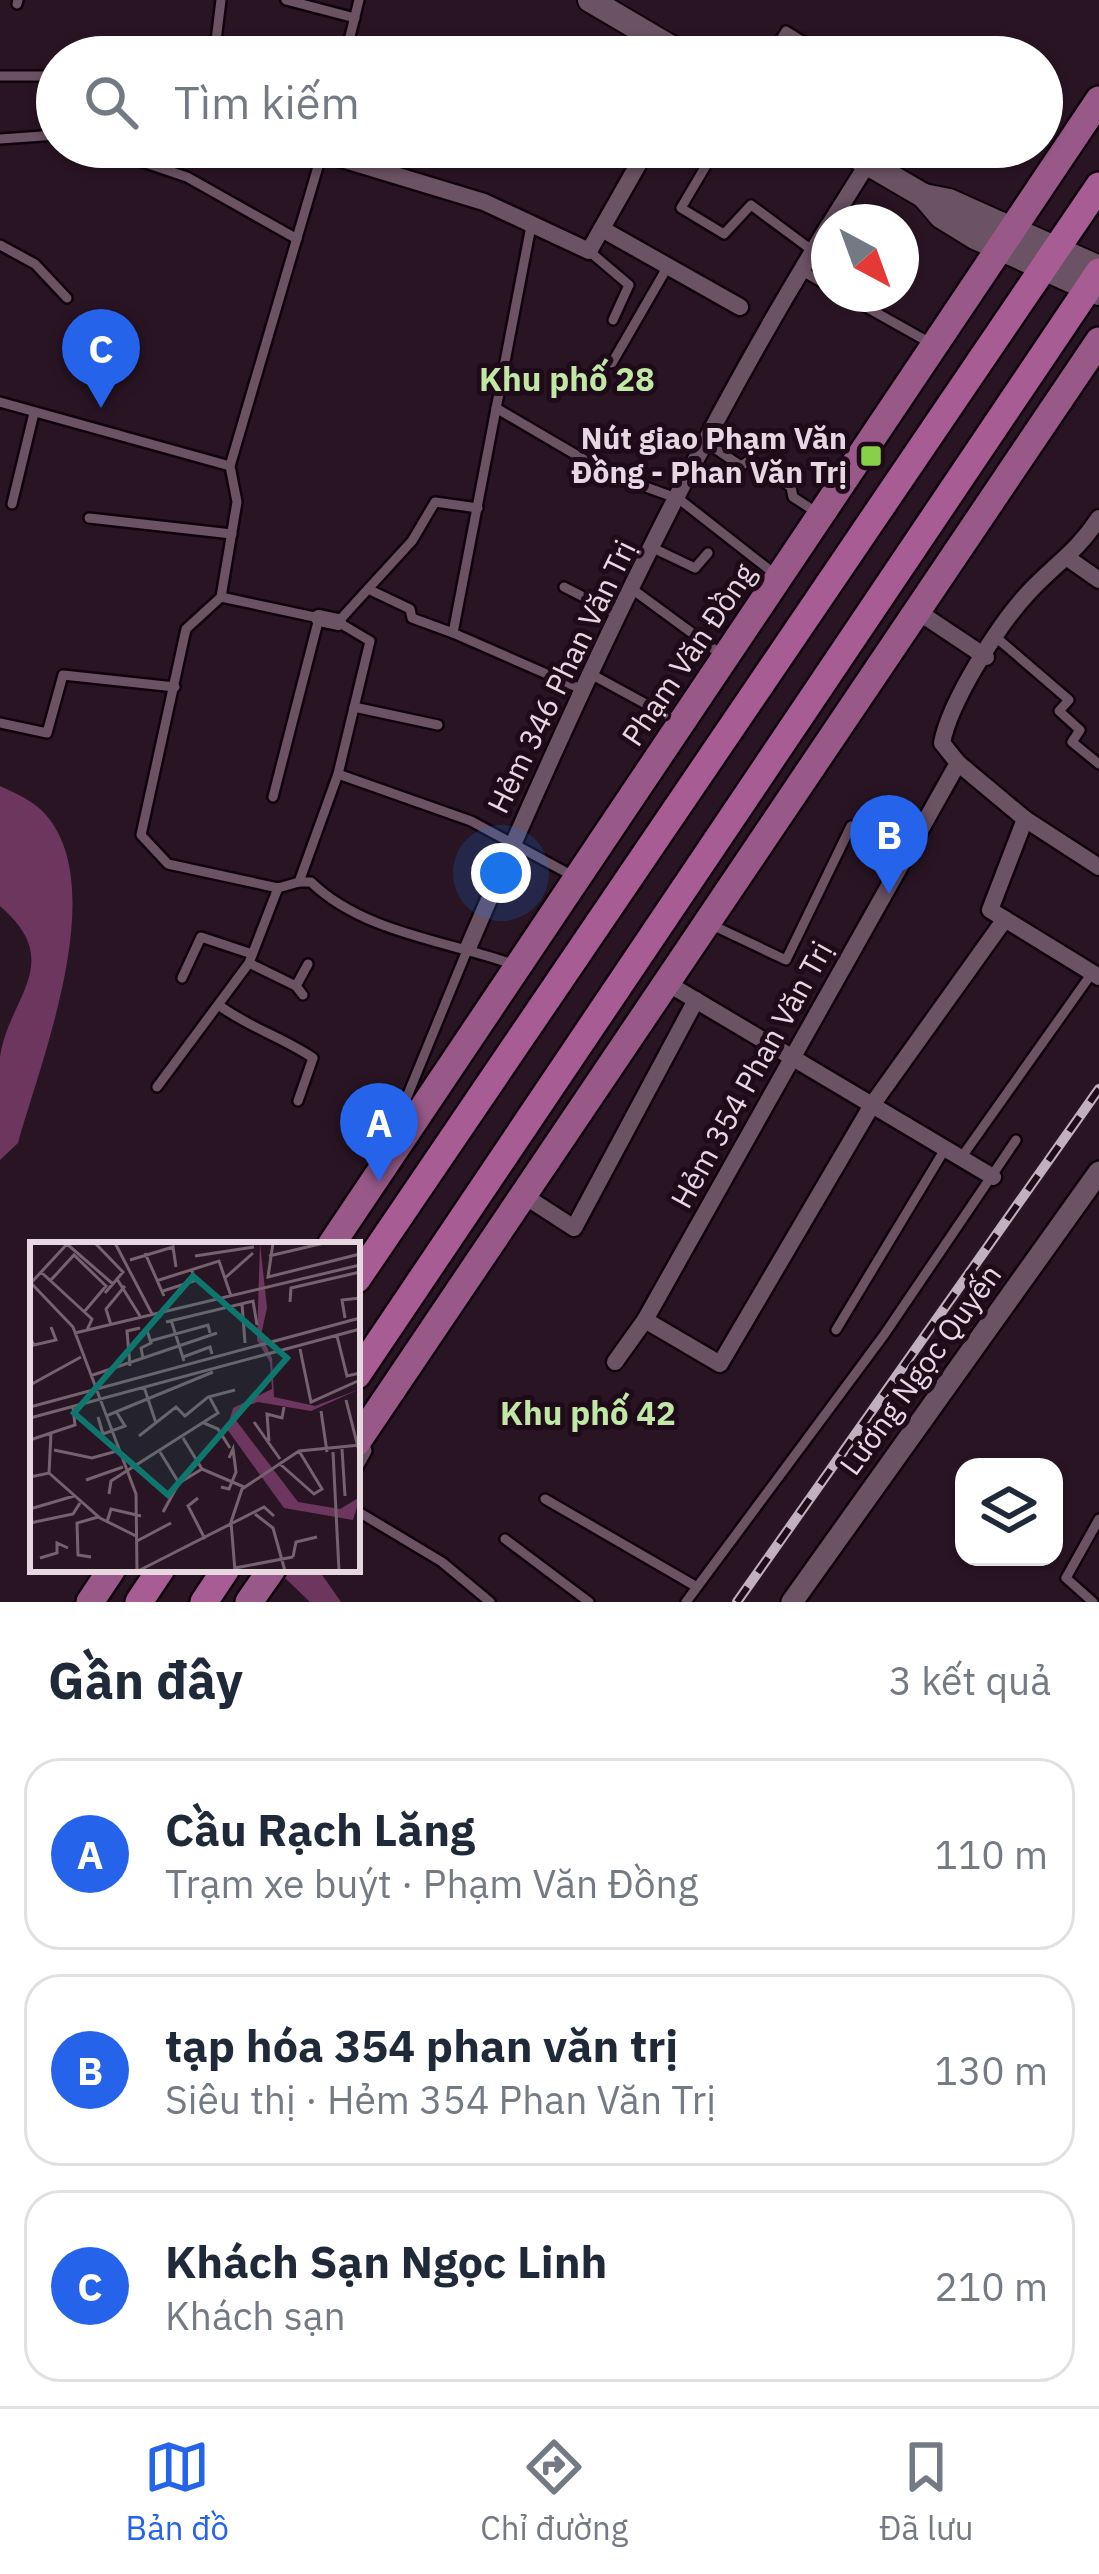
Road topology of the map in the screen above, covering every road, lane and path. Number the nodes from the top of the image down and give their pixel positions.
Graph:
1 (221, 0) edge
2 (286, 0) edge
3 (358, 0) edge
4 (590, 0) edge
5 (355, 18) junction
6 (217, 36) edge
7 (350, 36) edge
8 (652, 36) edge
9 (0, 76) edge
10 (36, 76) edge
11 (1099, 100) edge
12 (36, 136) edge
13 (0, 139) edge
14 (1063, 155) edge
15 (161, 168) edge
16 (318, 168) edge
17 (377, 168) edge
18 (636, 168) edge
19 (705, 168) edge
20 (865, 168) edge
21 (876, 168) edge
22 (1055, 168) edge
23 (1099, 186) edge
24 (842, 204) edge
25 (532, 220) junction
26 (602, 229) junction
27 (297, 239) junction
28 (1008, 240) junction
29 (0, 245) edge
30 (811, 250) edge
31 (589, 251) junction
32 (811, 255) edge
33 (1047, 257) junction
34 (668, 266) junction
35 (802, 271) junction
36 (811, 276) edge
37 (1096, 280) edge
38 (67, 298) dead end
39 (740, 307) dead end
40 (876, 312) edge
41 (613, 320) dead end
42 (1099, 340) edge
43 (937, 346) junction
44 (612, 363) dead end
45 (0, 402) edge
46 (496, 408) junction
47 (34, 413) junction
48 (707, 443) junction
49 (230, 466) junction
50 (679, 499) junction
51 (13, 504) dead end
52 (478, 508) junction
53 (822, 516) junction
54 (89, 518) dead end
55 (1099, 518) edge
56 (232, 534) junction
57 (917, 542) junction
58 (653, 548) junction
59 (708, 554) dead end
60 (1069, 559) junction
61 (950, 562) junction
62 (780, 578) junction
63 (1099, 580) edge
64 (564, 587) dead end
65 (368, 589) junction
66 (632, 589) junction
67 (221, 597) junction
68 (917, 610) junction
69 (619, 615) junction
70 (328, 620) junction
71 (453, 633) junction
72 (998, 639) junction
73 (986, 657) junction
74 (726, 658) junction
75 (585, 681) junction
76 (176, 687) junction
77 (354, 707) junction
78 (0, 723) edge
79 (438, 724) dead end
80 (682, 724) junction
81 (958, 763) junction
82 (1099, 764) edge
83 (338, 774) junction
84 (273, 797) dead end
85 (1025, 819) junction
86 (850, 826) dead end
87 (513, 842) junction
88 (1099, 867) edge
89 (578, 879) junction
90 (299, 882) junction
91 (278, 888) junction
92 (1005, 920) junction
93 (707, 923) junction
94 (468, 948) junction
95 (250, 958) junction
96 (308, 964) dead end
97 (518, 967) junction
98 (1096, 975) edge
99 (182, 978) dead end
100 (667, 983) junction
101 (696, 1000) junction
102 (220, 1006) junction
103 (793, 1058) junction
104 (157, 1088) dead end
105 (298, 1102) dead end
106 (872, 1105) junction
107 (1016, 1140) dead end
108 (953, 1154) junction
109 (382, 1169) junction
110 (494, 1172) junction
111 (1099, 1172) edge
112 (992, 1177) junction
113 (523, 1195) junction
114 (333, 1242) edge
115 (360, 1275) edge
116 (645, 1320) junction
117 (836, 1330) dead end
118 (615, 1362) dead end
119 (360, 1371) edge
120 (360, 1438) edge
121 (544, 1499) dead end
122 (360, 1513) edge
123 (1099, 1519) edge
124 (506, 1539) dead end
125 (110, 1572) edge
126 (159, 1572) edge
127 (224, 1572) edge
128 (270, 1572) edge
129 (697, 1588) junction
130 (796, 1600) edge
131 (90, 1602) edge
132 (139, 1602) edge
133 (204, 1602) edge
134 (249, 1602) edge
135 (490, 1602) edge
136 (589, 1602) edge
137 (686, 1602) edge
138 (1093, 1602) edge

1 - 6 lane
2 - 5 lane
3 - 5 lane
4 - 8 main road
5 - 7 lane
9 - 10 lane
11 - 14 main road, Phạm Văn Đồng
12 - 13 lane
15 - 27 lane
16 - 27 lane
17 - 25 street
18 - 26 street
19 - 30 lane
20 - 24 street, Hẻm 346 Phan Văn Trị
21 - 28 main road
22 - 28 main road, Phạm Văn Đồng
23 - 33 highway
25 - 31 street
25 - 46 lane
26 - 31 street
26 - 34 street
27 - 49 lane
28 - 33 main road
28 - 43 main road, Phạm Văn Đồng
29 - 38 lane
31 - 41 lane
32 - 35 street, Hẻm 346 Phan Văn Trị
33 - 37 main road
33 - 115 highway
34 - 39 street
34 - 44 lane
35 - 36 lane
35 - 48 street, Hẻm 346 Phan Văn Trị
37 - 57 highway
40 - 43 lane
42 - 61 main road
43 - 53 main road, Phạm Văn Đồng
45 - 47 lane
46 - 50 lane
46 - 52 lane
47 - 49 lane
47 - 51 lane
48 - 50 street, Hẻm 346 Phan Văn Trị
48 - 53 lane
49 - 56 lane
50 - 58 street, Hẻm 346 Phan Văn Trị
50 - 62 lane
52 - 65 lane
52 - 71 lane
53 - 62 main road, Phạm Văn Đồng
54 - 56 lane
55 - 60 street
56 - 67 lane
57 - 61 main road
57 - 110 highway
58 - 59 lane
58 - 66 street, Hẻm 346 Phan Văn Trị
60 - 63 street
60 - 72 street
61 - 68 main road
62 - 74 main road, Phạm Văn Đồng
64 - 69 lane
65 - 70 lane
65 - 71 lane
66 - 69 street, Hẻm 346 Phan Văn Trị
66 - 74 lane
67 - 70 lane
67 - 76 lane
68 - 73 street
68 - 93 main road
69 - 75 street, Hẻm 346 Phan Văn Trị
70 - 77 lane
70 - 84 lane
71 - 75 lane
72 - 73 street
72 - 82 lane
73 - 81 street
74 - 80 main road, Phạm Văn Đồng
75 - 80 lane
75 - 87 street, Hẻm 346 Phan Văn Trị
76 - 78 lane
76 - 91 lane
77 - 79 lane
77 - 83 lane
80 - 89 main road, Phạm Văn Đồng
81 - 85 street
81 - 103 street, Hẻm 354 Phan Văn Trị
83 - 87 lane
83 - 90 lane
85 - 88 street
85 - 92 street
86 - 93 lane
87 - 89 lane
87 - 94 street, Hẻm 346 Phan Văn Trị
89 - 97 main road, Phạm Văn Đồng
90 - 91 lane
90 - 94 lane
91 - 95 lane
92 - 98 street
92 - 106 street
93 - 100 main road
94 - 97 lane
94 - 109 lane, Hẻm 346 Phan Văn Trị
95 - 96 lane
95 - 99 lane
95 - 102 lane
97 - 109 main road, Phạm Văn Đồng
98 - 108 lane
100 - 101 street
100 - 113 main road
101 - 103 street
101 - 113 street
102 - 104 lane
102 - 105 lane
103 - 106 street
103 - 116 street, Hẻm 354 Phan Văn Trị
106 - 108 street
106 - 116 street
107 - 112 lane
108 - 112 street
108 - 117 lane
109 - 114 main road, Phạm Văn Đồng
110 - 113 main road
110 - 119 highway
111 - 130 street, Lương Ngọc Quyến
112 - 129 lane
113 - 120 main road
116 - 118 street, Hẻm 354 Phan Văn Trị
121 - 129 lane
122 - 135 lane
123 - 138 lane
124 - 136 lane
125 - 131 main road
126 - 132 highway
127 - 133 highway
128 - 134 main road
129 - 137 lane

